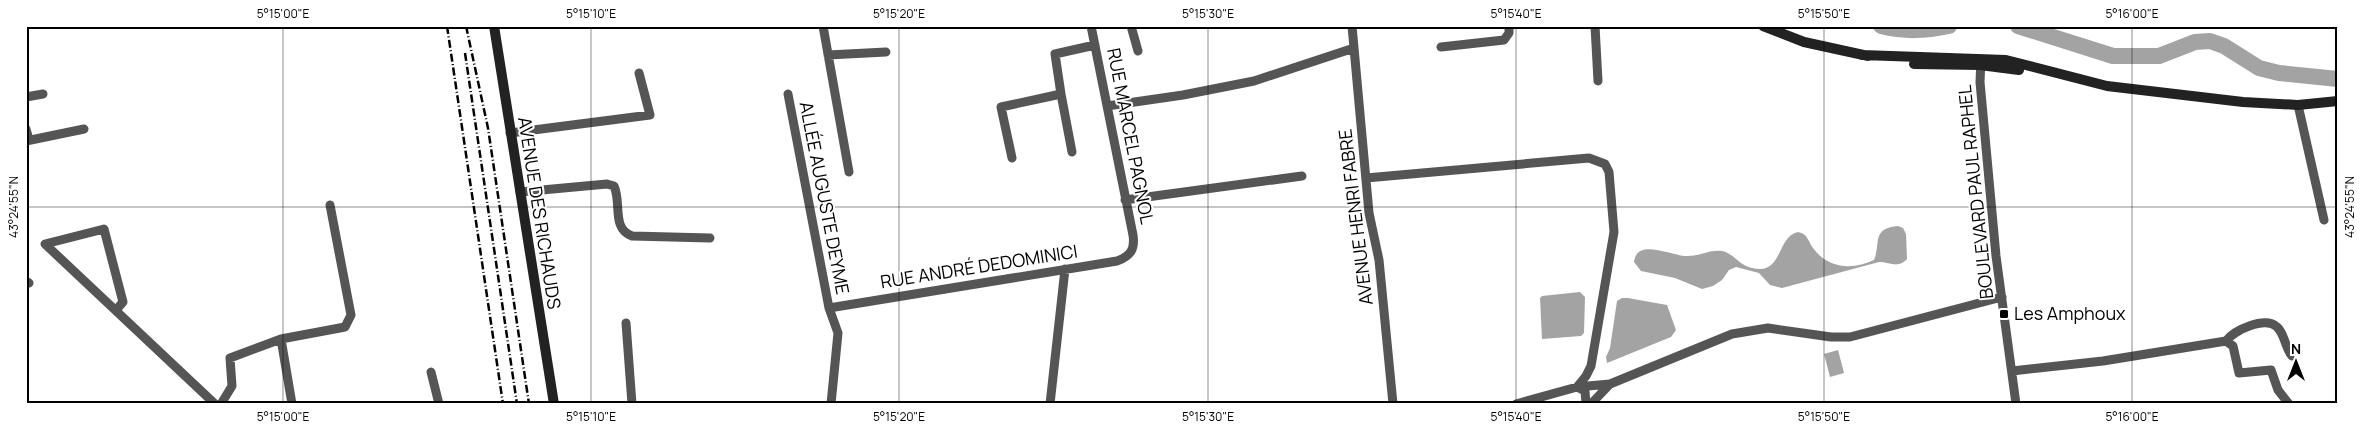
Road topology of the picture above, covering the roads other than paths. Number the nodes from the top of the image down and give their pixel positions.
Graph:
1 (494, 26) edge
2 (822, 26) edge
3 (1091, 26) edge
4 (1131, 26) edge
5 (1352, 26) edge
6 (1509, 26) edge
7 (1595, 26) edge
8 (1763, 26) edge
9 (1095, 45) junction
10 (1441, 46) dead end
11 (1354, 48) junction
12 (1138, 51) dead end
13 (886, 52) dead end
14 (828, 55) junction
15 (1981, 62) junction
16 (639, 73) dead end
17 (1598, 81) dead end
18 (43, 94) dead end
19 (788, 94) dead end
20 (1061, 94) junction
21 (26, 97) edge
22 (2338, 101) edge
23 (2298, 105) junction
24 (1107, 106) junction
25 (26, 129) edge
26 (84, 129) dead end
27 (510, 133) junction
28 (28, 140) edge
29 (1072, 152) dead end
30 (1012, 158) dead end
31 (849, 172) dead end
32 (1302, 176) dead end
33 (1366, 178) junction
34 (520, 192) junction
35 (1125, 200) junction
36 (330, 204) dead end
37 (2324, 220) dead end
38 (710, 238) dead end
39 (1132, 252) joint
40 (1064, 269) junction
41 (2002, 297) junction
42 (829, 308) junction
43 (116, 310) junction
44 (626, 323) dead end
45 (281, 339) junction
46 (2226, 341) junction
47 (2292, 356) dead end
48 (2012, 370) junction
49 (431, 372) dead end
50 (1610, 384) junction
51 (1577, 387) junction
52 (214, 404) edge
53 (221, 404) edge
54 (292, 404) edge
55 (438, 404) edge
56 (554, 404) edge
57 (632, 404) edge
58 (831, 404) edge
59 (1050, 404) edge
60 (1393, 404) edge
61 (1516, 404) edge
62 (1586, 404) edge
63 (1591, 404) edge
64 (2016, 404) edge
65 (2289, 404) edge

1 - 27 street, AVENUE DES RICHAUDS
2 - 14 street
3 - 9 street, RUE MARCEL PAGNOL
4 - 12 street
5 - 11 street, AVENUE HENRI FABRE
6 - 10 street
7 - 17 street
8 - 15 street
9 - 20 street
9 - 24 street, RUE MARCEL PAGNOL
11 - 24 street
11 - 33 street, AVENUE HENRI FABRE
13 - 14 street
14 - 31 street
15 - 23 street
15 - 41 street, BOULEVARD PAUL RAPHEL
16 - 27 street
18 - 21 street
19 - 42 street, ALLÉE AUGUSTE DEYME
20 - 29 street
20 - 30 street
22 - 23 street
23 - 37 street
24 - 35 street, RUE MARCEL PAGNOL
25 - 28 street
26 - 28 street
27 - 34 street, AVENUE DES RICHAUDS
32 - 35 street
33 - 51 street
33 - 60 street, AVENUE HENRI FABRE
34 - 38 street
34 - 56 street, AVENUE DES RICHAUDS
35 - 39 street, RUE MARCEL PAGNOL
36 - 45 street
39 - 40 street, RUE ANDRÉ DEDOMINICI
40 - 42 street, RUE ANDRÉ DEDOMINICI
40 - 59 street
41 - 48 street, BOULEVARD PAUL RAPHEL
41 - 50 street
42 - 58 street, ALLÉE AUGUSTE DEYME
43 - 43 street
43 - 52 street
44 - 57 street
45 - 53 street
45 - 54 street
46 - 47 street
46 - 48 street
46 - 65 street
48 - 64 street, BOULEVARD PAUL RAPHEL
49 - 55 street
50 - 51 street
50 - 63 street
51 - 61 street
51 - 62 street

